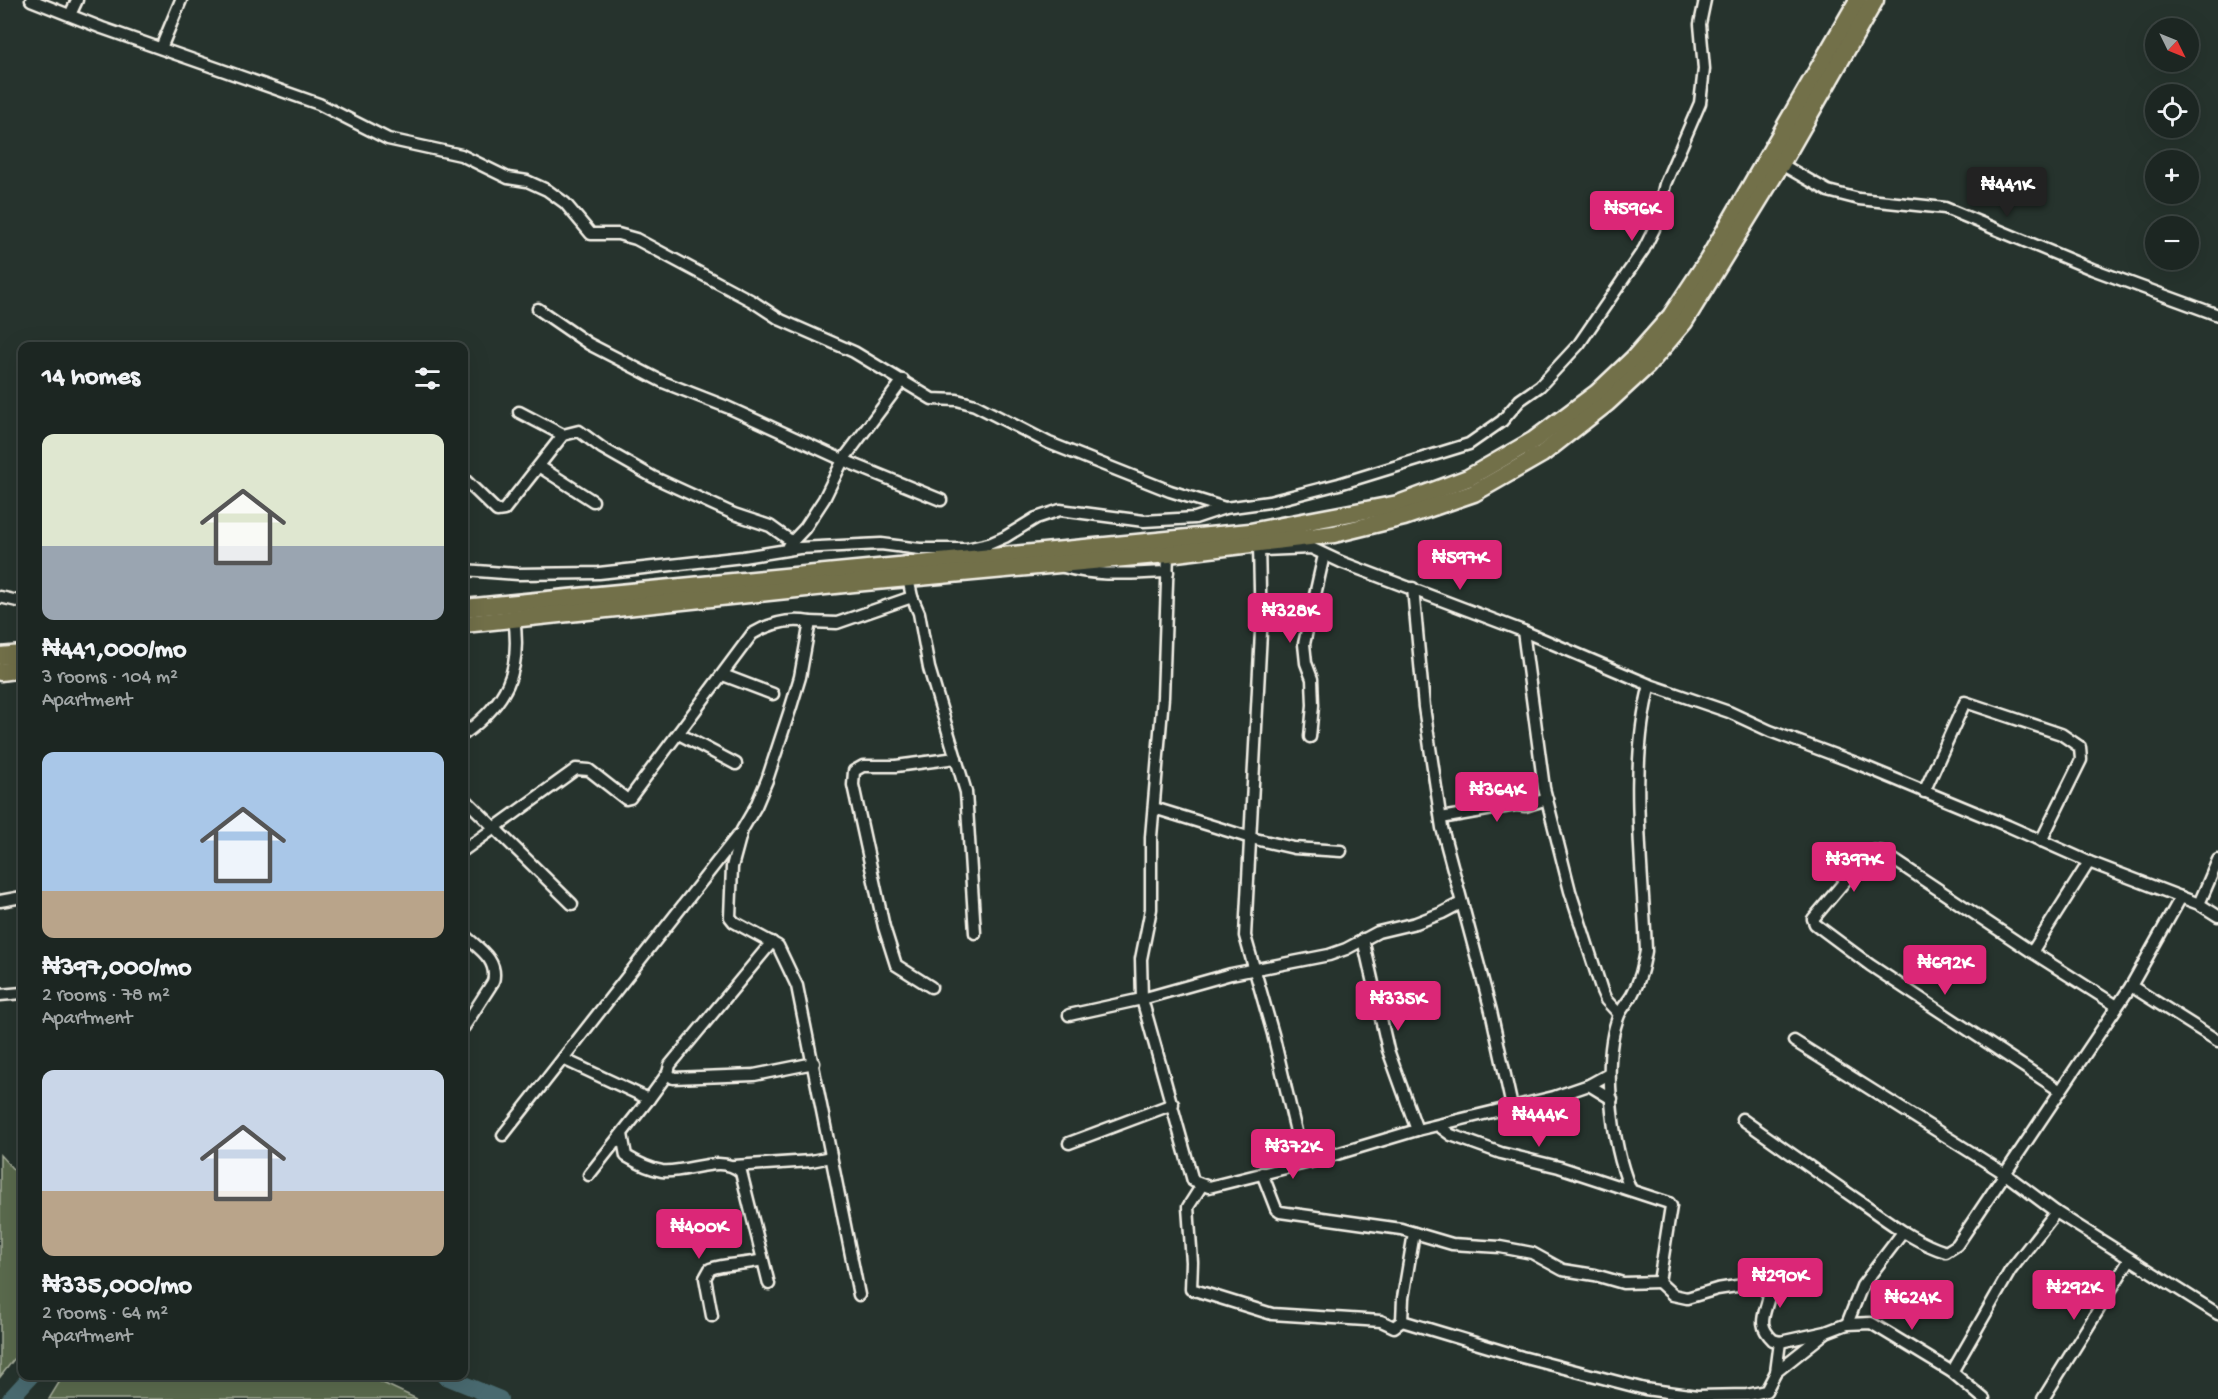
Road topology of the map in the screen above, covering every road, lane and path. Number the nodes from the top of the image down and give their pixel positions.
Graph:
1 (31, 0) edge
2 (76, 0) edge
3 (181, 0) edge
4 (1705, 0) edge
5 (1858, 0) edge
6 (1875, 0) edge
7 (70, 15) junction
8 (161, 48) junction
9 (1781, 164) junction
10 (538, 309) dead end
11 (2218, 315) edge
12 (903, 380) junction
13 (519, 412) dead end
14 (563, 435) junction
15 (843, 460) junction
16 (540, 467) junction
17 (468, 483) edge
18 (942, 500) dead end
19 (592, 501) dead end
20 (1225, 508) junction
21 (788, 546) junction
22 (901, 547) junction
23 (1259, 547) junction
24 (1168, 554) junction
25 (1324, 555) junction
26 (1054, 564) junction
27 (468, 570) edge
28 (907, 571) junction
29 (1168, 572) junction
30 (1413, 588) junction
31 (0, 597) edge
32 (912, 597) junction
33 (18, 601) edge
34 (468, 608) edge
35 (514, 618) junction
36 (810, 622) junction
37 (468, 624) edge
38 (1523, 631) junction
39 (18, 654) edge
40 (0, 656) edge
41 (18, 670) edge
42 (0, 672) edge
43 (723, 675) junction
44 (1650, 686) junction
45 (773, 694) dead end
46 (468, 731) edge
47 (679, 734) junction
48 (1310, 737) dead end
49 (956, 758) junction
50 (736, 764) dead end
51 (1924, 792) junction
52 (1547, 799) junction
53 (468, 802) edge
54 (1154, 808) junction
55 (1441, 818) junction
56 (493, 827) junction
57 (742, 830) junction
58 (1251, 838) junction
59 (2041, 841) junction
60 (468, 847) edge
61 (1341, 851) dead end
62 (719, 859) junction
63 (2218, 860) edge
64 (2088, 862) junction
65 (732, 867) junction
66 (2181, 897) junction
67 (18, 898) edge
68 (0, 901) edge
69 (1461, 903) junction
70 (572, 904) dead end
71 (2199, 904) junction
72 (2218, 916) edge
73 (975, 933) dead end
74 (468, 939) edge
75 (1363, 939) junction
76 (772, 942) junction
77 (2032, 952) junction
78 (1255, 970) junction
79 (2131, 986) junction
80 (931, 987) dead end
81 (18, 993) edge
82 (0, 995) edge
83 (1142, 999) junction
84 (2117, 1006) junction
85 (1619, 1014) junction
86 (1069, 1015) dead end
87 (468, 1021) edge
88 (1794, 1041) dead end
89 (2218, 1041) edge
90 (563, 1059) junction
91 (814, 1063) junction
92 (668, 1072) junction
93 (1610, 1074) junction
94 (1589, 1085) junction
95 (2059, 1090) junction
96 (649, 1099) junction
97 (1612, 1099) junction
98 (1173, 1104) junction
99 (1512, 1107) junction
100 (1742, 1119) dead end
101 (1439, 1126) junction
102 (1417, 1130) junction
103 (622, 1134) junction
104 (503, 1135) dead end
105 (1069, 1143) dead end
106 (831, 1157) junction
107 (1310, 1162) junction
108 (734, 1166) junction
109 (1262, 1173) junction
110 (2004, 1173) junction
111 (589, 1175) dead end
112 (1202, 1185) junction
113 (1630, 1188) junction
114 (2056, 1212) junction
115 (1903, 1232) junction
116 (1413, 1233) junction
117 (2130, 1259) junction
118 (762, 1260) junction
119 (1659, 1282) junction
120 (770, 1284) dead end
121 (859, 1294) dead end
122 (2218, 1314) edge
123 (712, 1316) dead end
124 (1402, 1321) junction
125 (1847, 1324) junction
126 (1826, 1332) junction
127 (1780, 1342) junction
128 (1802, 1353) junction
129 (1779, 1356) junction
130 (1776, 1372) junction
131 (1952, 1372) junction
132 (1984, 1399) edge
133 (2043, 1399) edge

1 - 7 street
2 - 7 street
3 - 8 street
4 - 20 street
5 - 28 highway
6 - 9 highway
7 - 8 street
8 - 12 street
9 - 11 street
9 - 23 highway
10 - 15 street
12 - 15 street
12 - 20 street
13 - 14 street
14 - 16 street
14 - 21 street
15 - 18 street
15 - 21 street
16 - 17 street
16 - 19 street
20 - 22 street
21 - 22 street
21 - 27 street
22 - 28 street
23 - 24 highway
23 - 25 street
23 - 58 street
24 - 26 highway
24 - 29 street
25 - 30 street
25 - 48 street
26 - 28 highway
26 - 29 street
28 - 32 street
28 - 34 highway
28 - 35 highway
29 - 54 street
30 - 38 street
30 - 55 street
31 - 33 street
32 - 36 street
32 - 49 street
35 - 37 highway
35 - 46 street
36 - 43 street
36 - 57 street
38 - 44 street
38 - 52 street
39 - 40 highway
41 - 42 highway
43 - 45 street
43 - 47 street
44 - 51 street
44 - 85 street
47 - 50 street
47 - 56 street
49 - 73 street
49 - 80 street
51 - 59 street
51 - 59 street
52 - 55 street
52 - 85 street
53 - 56 street
54 - 58 street
54 - 83 street
55 - 69 street
56 - 60 street
56 - 70 street
57 - 62 street
57 - 65 street
58 - 61 street
58 - 78 street
59 - 64 street
62 - 65 street
62 - 90 street
63 - 71 street
64 - 66 street
64 - 77 street
65 - 76 street
66 - 71 street
66 - 79 street
67 - 68 street
69 - 75 street
69 - 99 street
71 - 72 street
74 - 87 street
75 - 78 street
75 - 102 street
76 - 91 street
76 - 92 street
77 - 84 street
77 - 95 street
78 - 83 street
78 - 107 street
79 - 84 street
79 - 89 street
81 - 82 street
83 - 86 street
83 - 98 street
84 - 95 street
85 - 93 street
88 - 110 street
90 - 96 street
90 - 104 street
91 - 92 street
91 - 106 street
92 - 96 street
93 - 94 street
93 - 97 street
94 - 97 street
94 - 99 street
95 - 110 street
96 - 103 street
97 - 113 street
98 - 105 street
98 - 112 street
99 - 101 street
100 - 115 street
101 - 102 street
101 - 113 street
102 - 107 street
103 - 108 street
103 - 111 street
106 - 108 street
106 - 121 street
107 - 109 street
108 - 118 street
109 - 112 street
109 - 116 street
110 - 114 street
110 - 115 street
112 - 124 street
113 - 119 street
114 - 117 street
114 - 131 street
115 - 125 street
116 - 119 street
116 - 124 street
117 - 122 street
117 - 133 street
118 - 120 street
118 - 123 street
119 - 127 street
124 - 130 street
125 - 126 street
125 - 131 street
126 - 127 street
126 - 128 street
127 - 129 street
128 - 129 street
128 - 130 street
129 - 130 street
131 - 132 street

